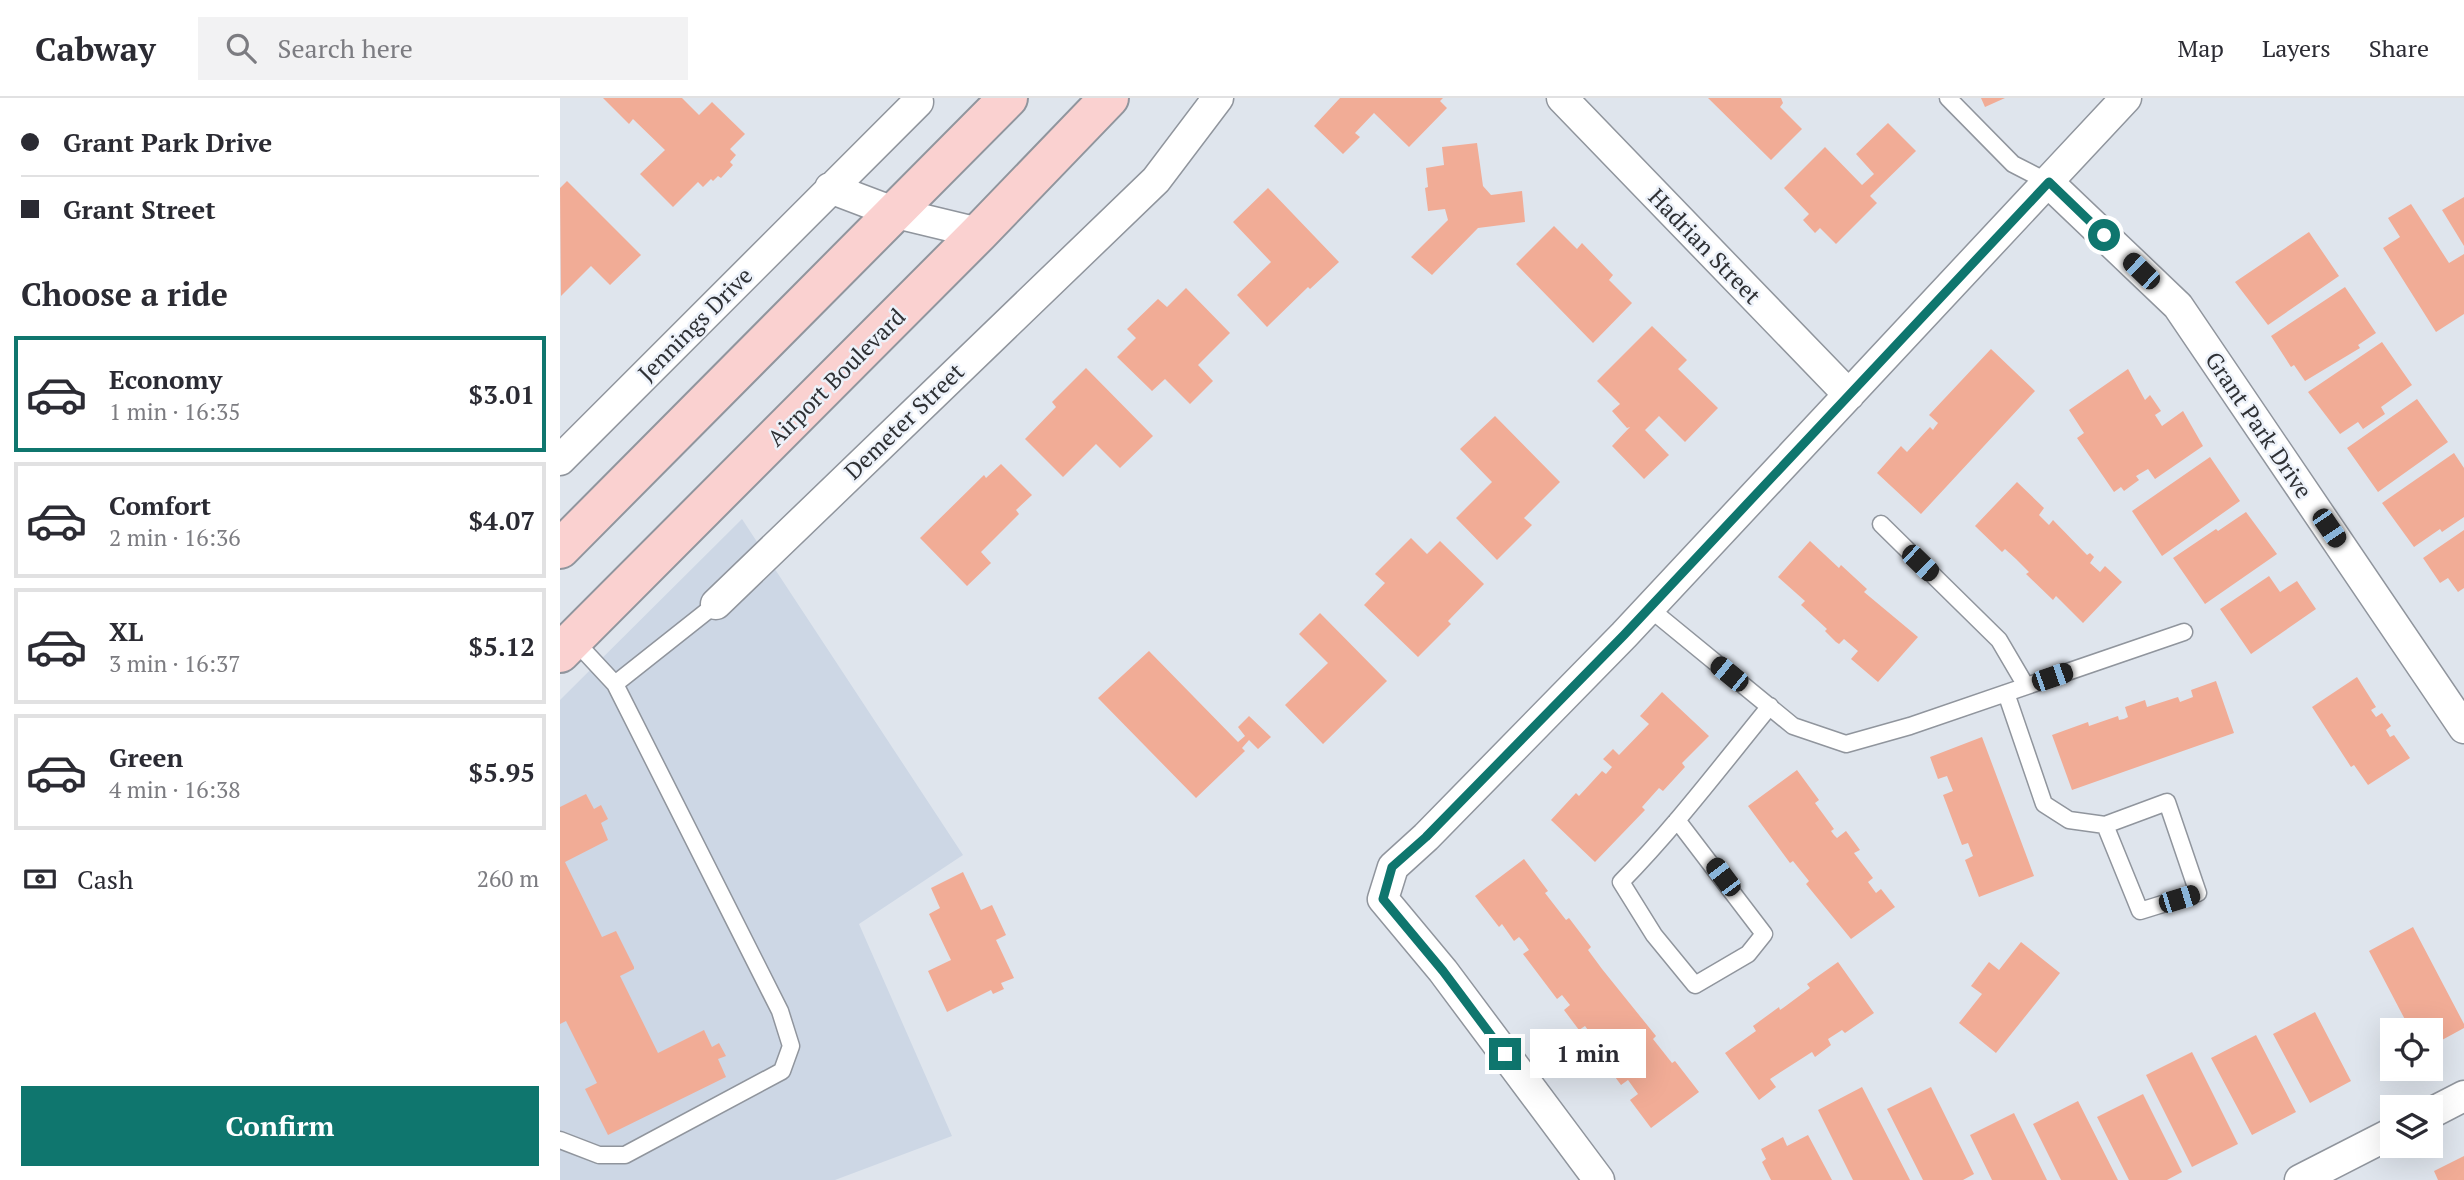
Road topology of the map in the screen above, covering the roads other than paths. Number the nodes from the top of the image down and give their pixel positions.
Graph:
1 (1008, 98) edge
2 (1109, 98) edge
3 (1218, 98) edge
4 (1562, 98) edge
5 (1948, 98) edge
6 (2126, 98) edge
7 (918, 102) dead end
8 (2049, 182) junction
9 (830, 188) junction
10 (896, 213) junction
11 (979, 233) junction
12 (1849, 395) junction
13 (560, 460) edge
14 (1881, 524) dead end
15 (560, 549) edge
16 (716, 604) joint
17 (1649, 608) junction
18 (2184, 632) dead end
19 (564, 640) edge
20 (615, 684) junction
21 (2026, 686) junction
22 (2006, 693) junction
23 (1770, 706) junction
24 (2464, 728) edge
25 (1677, 820) junction
26 (2105, 825) junction
27 (2464, 1096) edge
28 (2443, 1107) edge
29 (2380, 1139) edge
30 (560, 1140) edge
31 (1599, 1180) edge
32 (2300, 1180) edge

1 - 10 main road
2 - 11 main road, Airport Boulevard
3 - 16 street, Demeter Street
4 - 12 street, Hadrian Street
5 - 8 lane
6 - 8 street
7 - 9 street, Jennings Drive
8 - 12 street
8 - 24 street, Grant Park Drive
9 - 10 street
9 - 13 street, Jennings Drive
10 - 11 street
10 - 15 main road
11 - 19 main road, Airport Boulevard
12 - 17 street
14 - 21 lane
16 - 20 lane, Demeter Street
17 - 23 lane
17 - 31 street
18 - 21 lane
19 - 20 lane
20 - 30 lane
21 - 22 lane
22 - 23 lane
22 - 26 lane
23 - 25 lane
25 - 25 lane
26 - 26 lane
27 - 28 street
29 - 32 street

